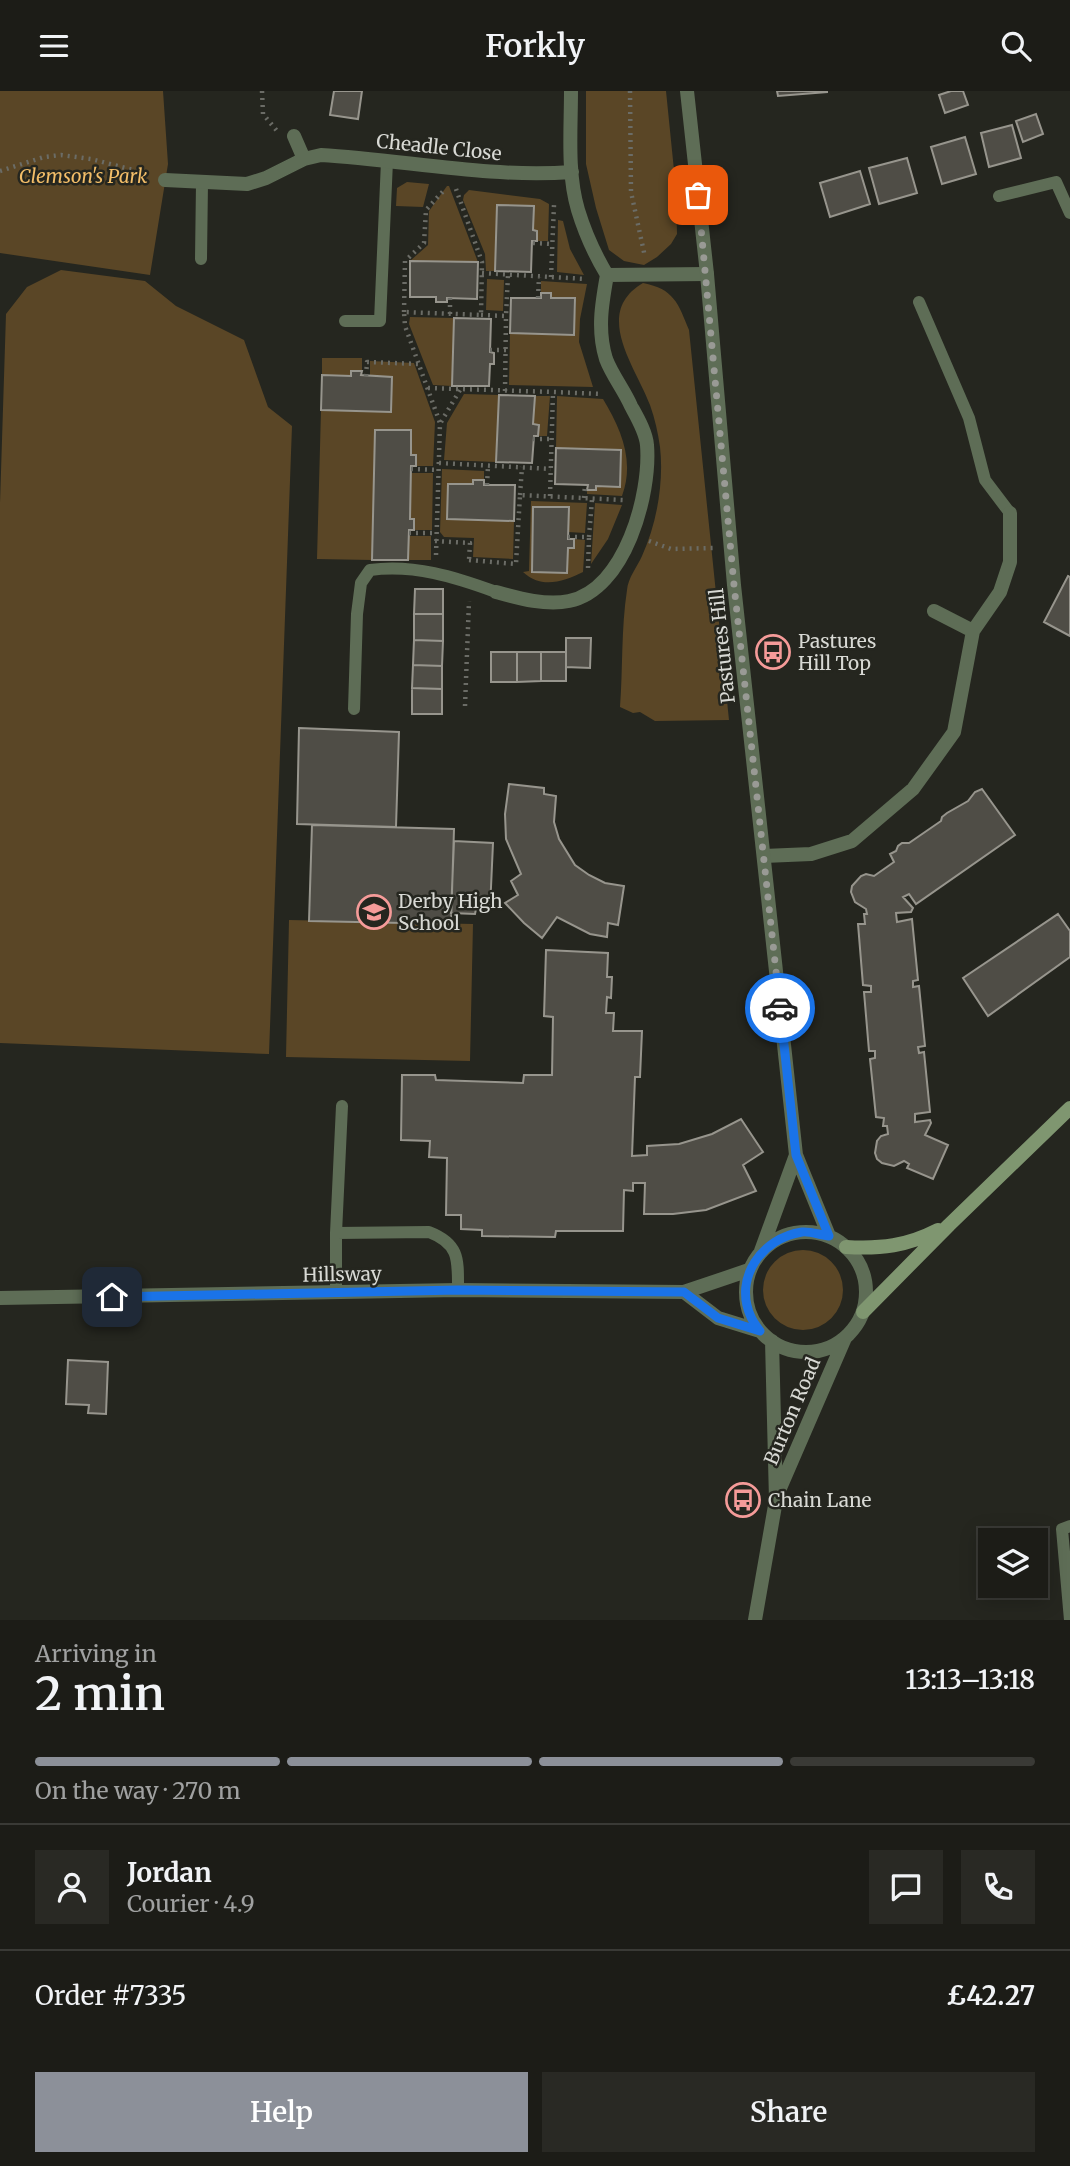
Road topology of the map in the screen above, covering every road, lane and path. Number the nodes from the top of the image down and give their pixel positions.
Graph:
1 (262, 91) edge
2 (571, 91) edge
3 (630, 91) edge
4 (687, 91) edge
5 (294, 137) joint
6 (304, 159) junction
7 (387, 161) junction
8 (0, 171) edge
9 (572, 172) junction
10 (555, 173) junction
11 (165, 180) joint
12 (202, 183) junction
13 (999, 196) dead end
14 (1070, 213) edge
15 (533, 243) dead end
16 (553, 244) junction
17 (201, 259) dead end
18 (482, 274) junction
19 (648, 274) junction
20 (706, 274) junction
21 (508, 275) junction
22 (539, 277) junction
23 (551, 277) junction
24 (607, 277) junction
25 (450, 298) dead end
26 (538, 298) dead end
27 (919, 302) dead end
28 (404, 312) junction
29 (450, 314) junction
30 (481, 314) junction
31 (506, 316) junction
32 (345, 321) dead end
33 (490, 350) dead end
34 (506, 350) junction
35 (419, 364) junction
36 (366, 376) dead end
37 (428, 388) junction
38 (461, 390) junction
39 (505, 391) junction
40 (553, 392) junction
41 (626, 395) junction
42 (440, 422) junction
43 (533, 439) dead end
44 (552, 439) junction
45 (439, 463) junction
46 (488, 466) junction
47 (522, 467) junction
48 (411, 469) dead end
49 (551, 469) junction
50 (439, 470) junction
51 (487, 485) dead end
52 (585, 485) dead end
53 (520, 495) junction
54 (550, 496) junction
55 (584, 498) junction
56 (592, 499) junction
57 (642, 501) junction
58 (1010, 513) joint
59 (410, 533) dead end
60 (436, 533) junction
61 (632, 534) junction
62 (568, 537) dead end
63 (435, 541) junction
64 (731, 547) junction
65 (436, 560) dead end
66 (469, 560) junction
67 (470, 583) junction
68 (496, 592) joint
69 (934, 611) dead end
70 (973, 631) junction
71 (465, 706) dead end
72 (354, 709) dead end
73 (764, 856) junction
74 (342, 1106) dead end
75 (1070, 1108) edge
76 (796, 1155) junction
77 (949, 1225) junction
78 (336, 1233) junction
79 (829, 1236) junction
80 (846, 1247) junction
81 (761, 1251) junction
82 (750, 1270) junction
83 (458, 1290) junction
84 (684, 1292) junction
85 (336, 1293) junction
86 (0, 1298) edge
87 (863, 1312) junction
88 (760, 1331) junction
89 (845, 1338) junction
90 (772, 1341) junction
91 (775, 1500) junction
92 (1070, 1526) edge
93 (755, 1620) edge
94 (1070, 1620) edge

1 - 5 path
2 - 9 street
3 - 19 path
4 - 20 street, Pastures Hill
5 - 6 street
6 - 7 street, Cheadle Close
6 - 12 street, Cheadle Close
7 - 10 street, Cheadle Close
7 - 32 lane
8 - 11 path
9 - 10 street, Cheadle Close
9 - 24 street
10 - 16 path
11 - 12 street, Cheadle Close
12 - 17 lane
13 - 14 lane
15 - 16 path
16 - 23 path
18 - 21 path
18 - 28 path
18 - 30 path
19 - 20 street
19 - 24 street
20 - 64 street, Pastures Hill
21 - 22 path
21 - 31 path
22 - 23 path
22 - 26 path
23 - 24 path
24 - 41 street
25 - 29 path
27 - 58 lane
28 - 29 path
28 - 35 path
29 - 30 path
30 - 31 path
31 - 34 path
33 - 34 path
34 - 39 path
35 - 36 path
35 - 37 path
37 - 38 path
37 - 42 path
38 - 39 path
38 - 42 path
39 - 40 path
40 - 41 path
40 - 44 path
41 - 57 street
42 - 45 path
43 - 44 path
44 - 49 path
45 - 46 path
45 - 50 path
46 - 47 path
46 - 51 path
47 - 49 path
47 - 53 path
48 - 50 path
49 - 54 path
50 - 60 path
52 - 55 path
53 - 54 path
53 - 66 path
54 - 55 path
55 - 56 path
56 - 57 path
56 - 62 path
57 - 61 street
58 - 70 street
59 - 60 path
60 - 63 path
61 - 64 path
61 - 68 street
63 - 65 path
63 - 66 path
64 - 73 street, Pastures Hill
66 - 67 path
67 - 68 lane
67 - 71 path
67 - 72 lane
69 - 70 street
70 - 73 street
73 - 76 street, Pastures Hill
74 - 78 lane
75 - 77 main road
76 - 79 street, Pastures Hill
76 - 81 street, Pastures Hill
77 - 80 main road
77 - 87 main road
78 - 83 lane
78 - 85 lane
79 - 80 street
79 - 81 street
80 - 87 street
81 - 82 street
82 - 84 street, Hillsway
82 - 88 street
83 - 84 street, Hillsway
83 - 85 street, Hillsway
84 - 88 street
85 - 86 street, Hillsway
87 - 89 street
88 - 90 street
89 - 90 street
89 - 91 street, Burton Road
90 - 91 street, Burton Road
91 - 93 street, Burton Road
92 - 94 lane

